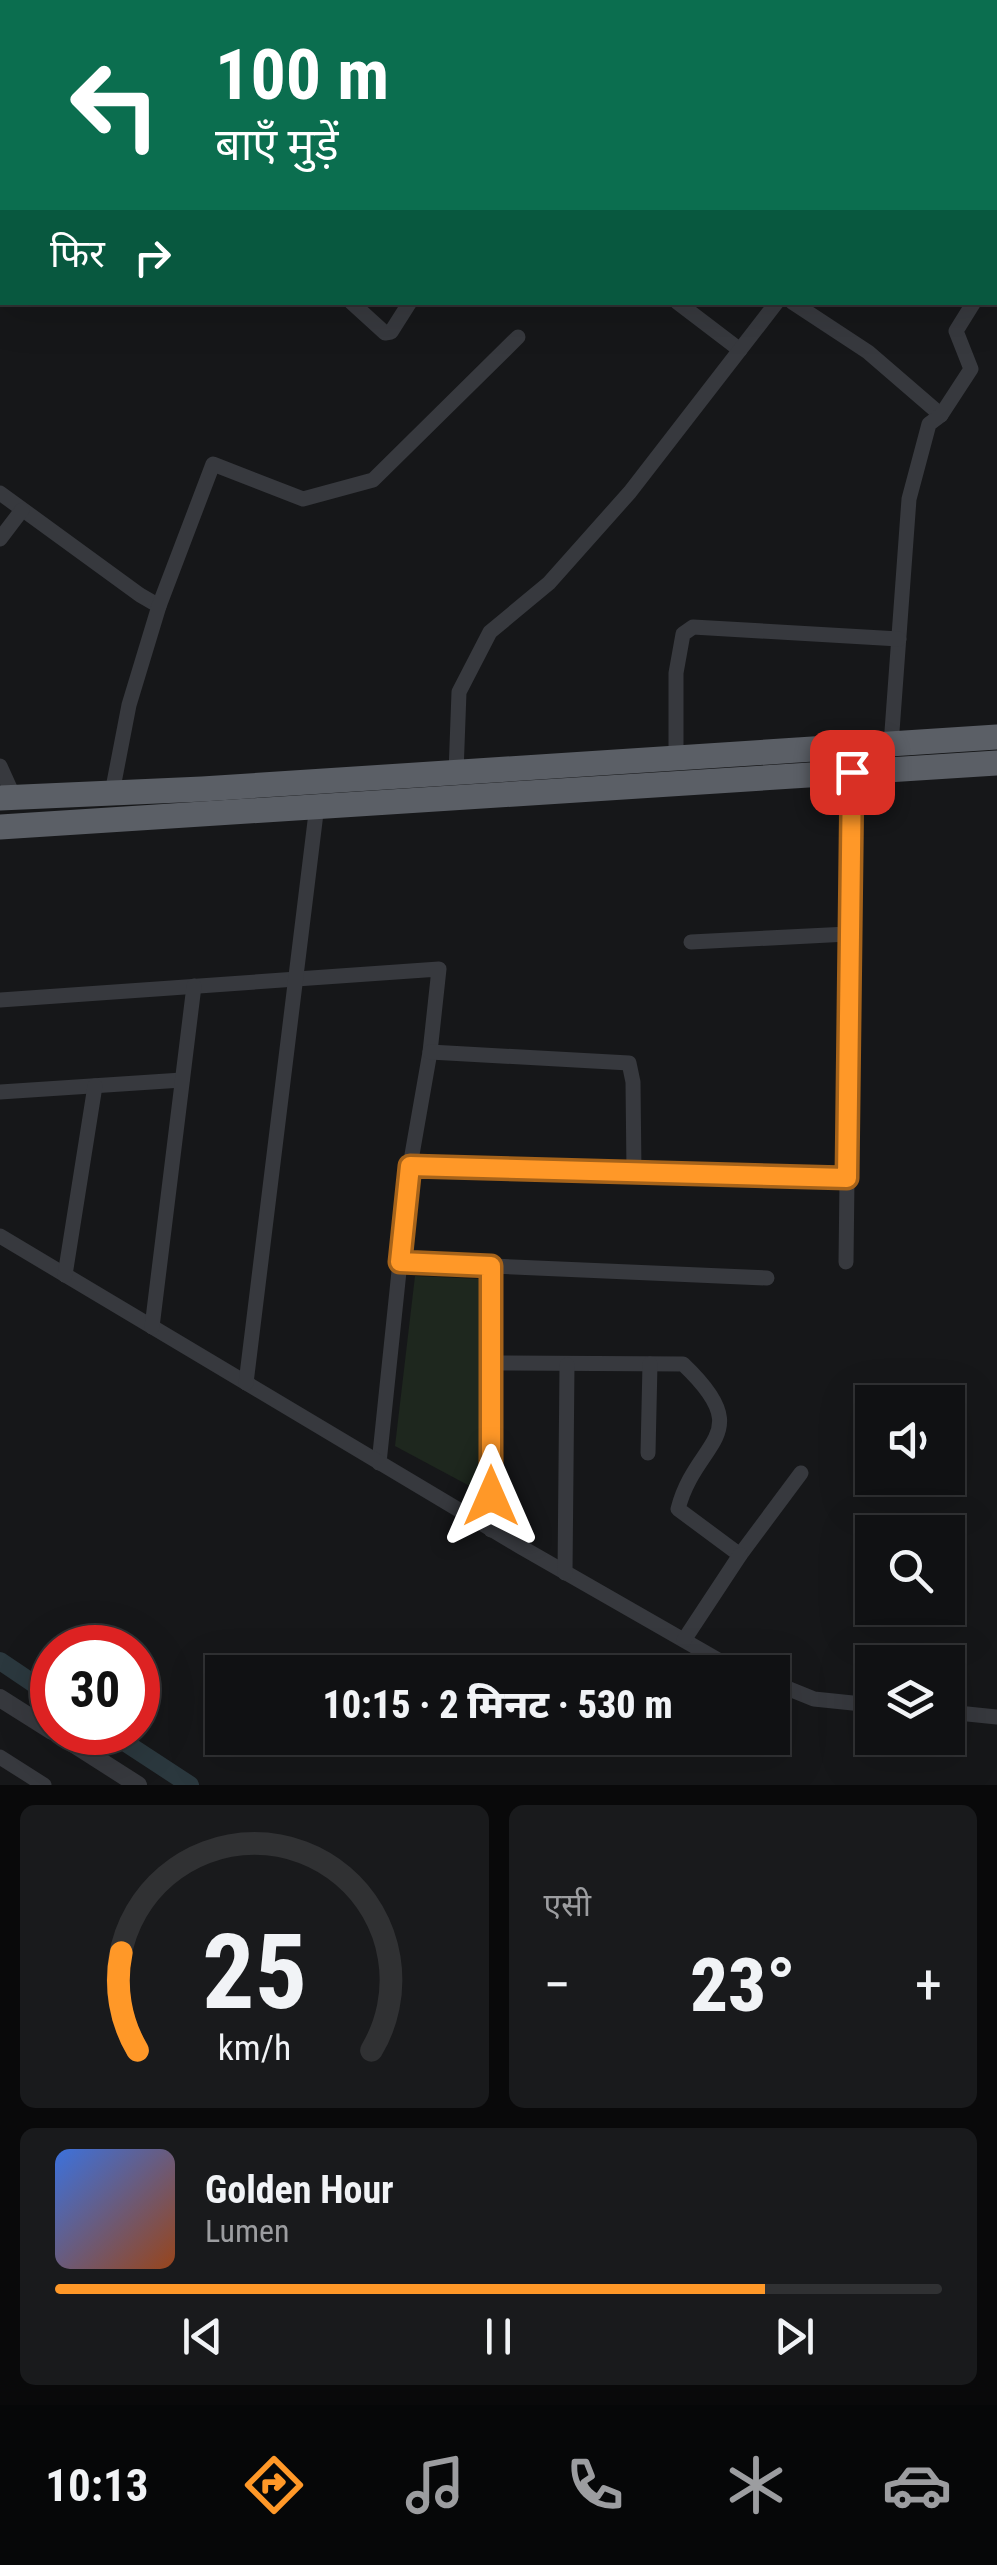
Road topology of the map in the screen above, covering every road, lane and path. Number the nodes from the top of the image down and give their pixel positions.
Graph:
1 (354, 305) edge
2 (408, 305) edge
3 (681, 305) edge
4 (775, 305) edge
5 (797, 305) edge
6 (972, 305) edge
7 (518, 337) dead end
8 (740, 350) junction
9 (941, 414) junction
10 (0, 493) edge
11 (22, 510) junction
12 (0, 538) edge
13 (159, 606) junction
14 (899, 639) junction
15 (997, 737) edge
16 (892, 745) junction
17 (676, 759) junction
18 (997, 764) edge
19 (0, 766) edge
20 (852, 772) junction
21 (456, 774) junction
22 (112, 793) junction
23 (7, 798) edge
24 (317, 805) junction
25 (0, 828) edge
26 (848, 934) junction
27 (690, 942) dead end
28 (296, 978) junction
29 (194, 986) junction
30 (0, 1000) edge
31 (430, 1052) junction
32 (182, 1080) junction
33 (95, 1086) junction
34 (0, 1092) edge
35 (410, 1166) junction
36 (634, 1172) junction
37 (847, 1178) junction
38 (0, 1236) edge
39 (400, 1262) junction
40 (846, 1262) dead end
41 (491, 1266) junction
42 (65, 1275) junction
43 (767, 1278) dead end
44 (152, 1326) junction
45 (491, 1363) junction
46 (650, 1364) junction
47 (566, 1365) junction
48 (246, 1383) junction
49 (648, 1452) dead end
50 (379, 1463) junction
51 (800, 1473) dead end
52 (490, 1530) junction
53 (740, 1555) junction
54 (565, 1572) junction
55 (684, 1640) junction
56 (714, 1655) edge
57 (790, 1689) edge
58 (0, 1698) edge
59 (855, 1703) edge
60 (965, 1714) edge
61 (30, 1717) edge
62 (997, 1717) edge
63 (90, 1755) edge
64 (0, 1757) edge
65 (44, 1785) edge
66 (138, 1785) edge

1 - 2 street
3 - 8 street
4 - 8 street
5 - 9 street
6 - 9 street
7 - 13 street
8 - 21 street
9 - 14 street
10 - 11 street
11 - 12 street
11 - 13 street
13 - 22 street
14 - 16 street
14 - 17 street
15 - 16 highway
16 - 17 highway
17 - 21 highway
18 - 20 highway
19 - 23 street
20 - 24 highway
20 - 26 street
21 - 22 highway
22 - 23 highway
24 - 25 highway
24 - 28 street
26 - 27 street
26 - 37 street
28 - 29 street
28 - 31 street
28 - 48 street
29 - 30 street
29 - 32 street
31 - 35 street
31 - 36 street
32 - 33 street
32 - 44 street
33 - 34 street
33 - 42 street
35 - 36 street
35 - 39 street
36 - 37 street
37 - 40 street
38 - 42 street
39 - 41 street
39 - 50 street
41 - 43 street
41 - 45 street
42 - 44 street
44 - 48 street
45 - 47 street
45 - 52 street
46 - 47 street
46 - 49 street
46 - 53 street
47 - 54 street
48 - 50 street
50 - 52 street
51 - 53 street
52 - 54 street
53 - 55 street
54 - 55 street
55 - 56 street
57 - 59 street
58 - 61 street
60 - 62 street
63 - 66 street
64 - 65 street

